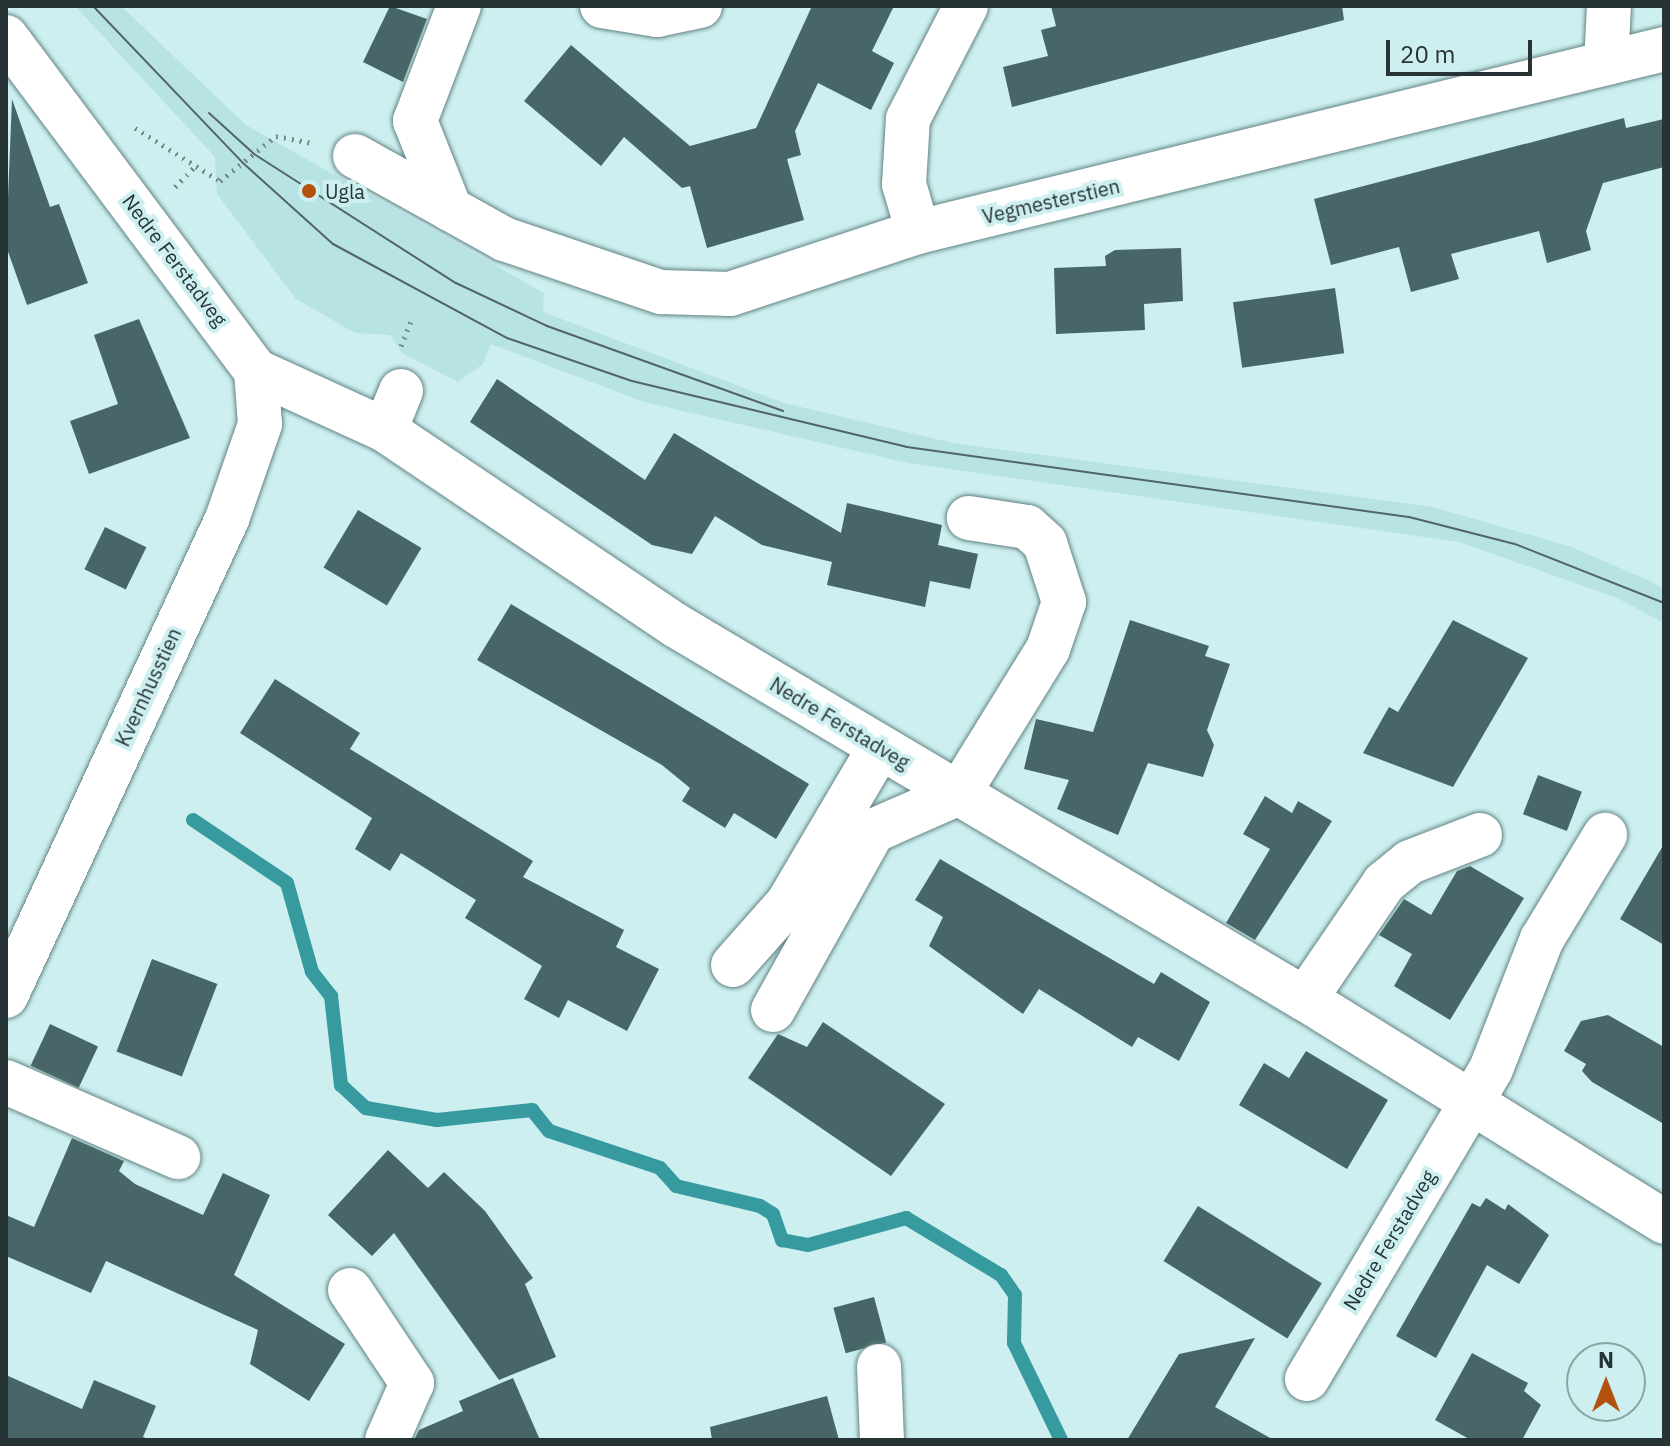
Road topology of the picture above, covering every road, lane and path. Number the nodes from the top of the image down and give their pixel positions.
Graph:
1 (459, 6) edge
2 (602, 6) edge
3 (700, 6) edge
4 (966, 6) edge
5 (1609, 6) edge
6 (6, 37) edge
7 (1664, 49) edge
8 (1606, 63) junction
9 (80, 136) junction
10 (355, 156) joint
11 (450, 209) junction
12 (918, 232) junction
13 (256, 371) junction
14 (401, 391) dead end
15 (385, 430) junction
16 (969, 518) dead end
17 (880, 747) junction
18 (959, 793) junction
19 (1480, 835) dead end
20 (1605, 835) dead end
21 (733, 965) dead end
22 (11, 970) edge
23 (1305, 999) junction
24 (773, 1010) dead end
25 (6, 1082) edge
26 (1472, 1103) junction
27 (178, 1157) dead end
28 (1664, 1222) edge
29 (350, 1290) dead end
30 (879, 1366) dead end
31 (1307, 1379) dead end
32 (387, 1440) edge
33 (882, 1440) edge

1 - 11 street
2 - 3 street
4 - 12 street
5 - 8 street
6 - 9 street, Nedre Ferstadveg
7 - 8 street, Vegmesterstien
8 - 12 street, Vegmesterstien
9 - 10 path
9 - 13 street, Nedre Ferstadveg
10 - 11 street, Vegmesterstien
11 - 12 street, Vegmesterstien
13 - 15 street, Nedre Ferstadveg
13 - 22 street, Kvernhusstien
14 - 15 street
15 - 17 street, Nedre Ferstadveg
16 - 18 street
17 - 18 street, Nedre Ferstadveg
17 - 21 street
18 - 23 street, Nedre Ferstadveg
18 - 24 street
19 - 23 street
20 - 26 street, Nedre Ferstadveg
23 - 26 street, Nedre Ferstadveg
25 - 27 street
26 - 28 street, Nedre Ferstadveg
26 - 31 street, Nedre Ferstadveg
29 - 32 street
30 - 33 street

